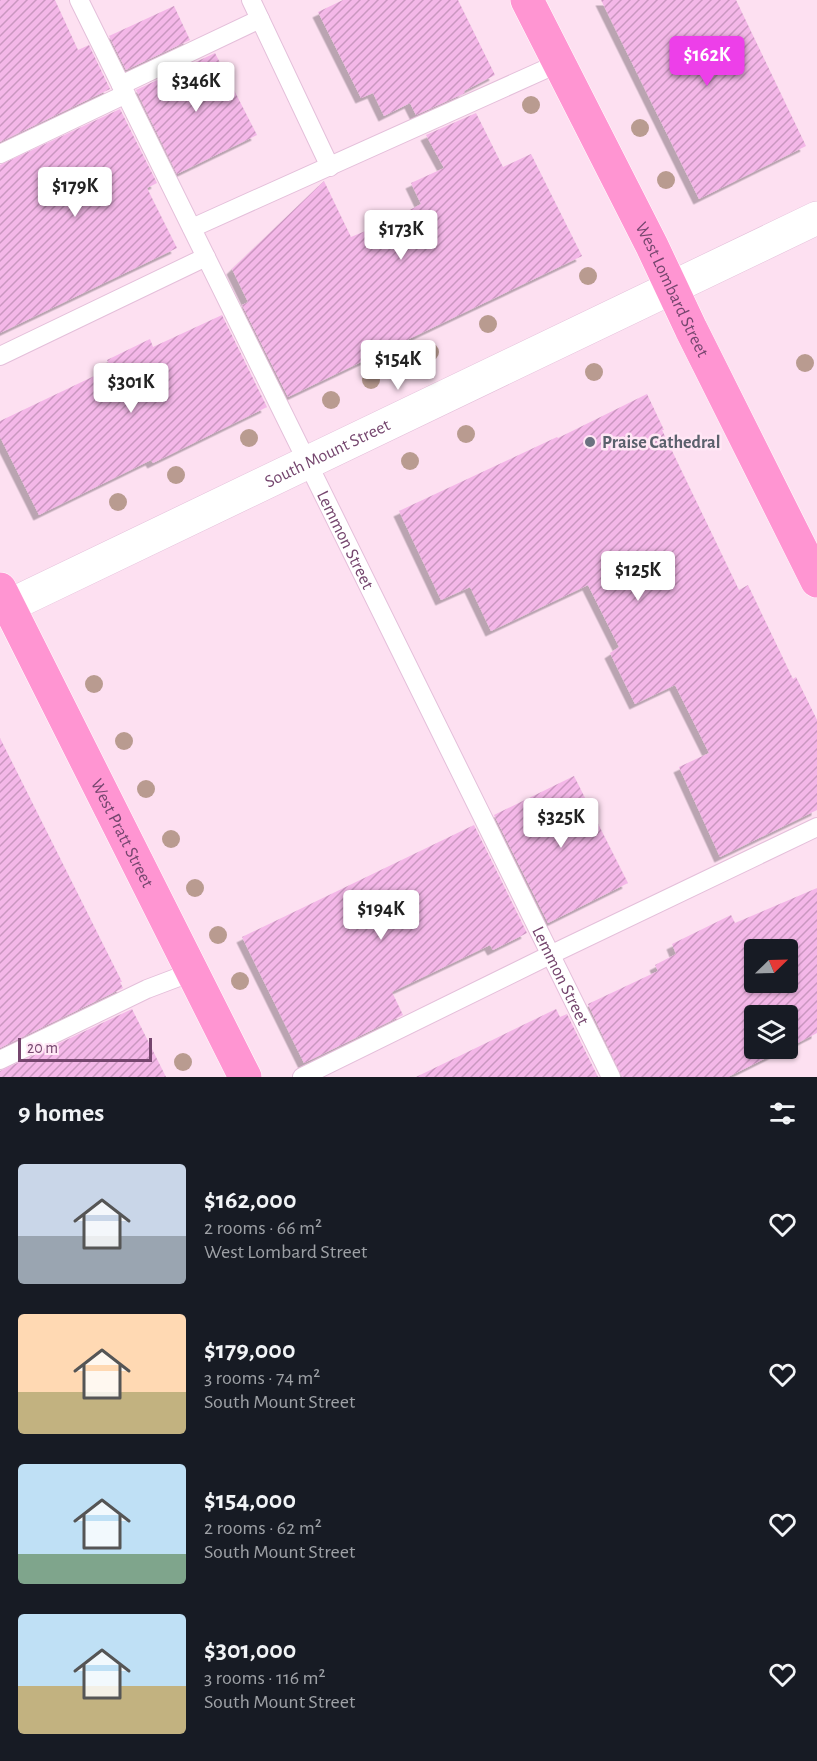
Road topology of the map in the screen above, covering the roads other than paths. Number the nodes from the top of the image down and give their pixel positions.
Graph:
1 (79, 0) edge
2 (250, 0) edge
3 (528, 0) edge
4 (260, 19) junction
5 (559, 63) junction
6 (124, 90) junction
7 (0, 154) edge
8 (330, 167) junction
9 (817, 218) edge
10 (192, 228) junction
11 (206, 256) junction
12 (671, 288) junction
13 (0, 356) edge
14 (307, 463) junction
15 (817, 581) edge
16 (3, 602) edge
17 (817, 827) edge
18 (550, 955) junction
19 (192, 972) junction
20 (0, 1060) edge
21 (245, 1077) edge
22 (302, 1077) edge
23 (611, 1077) edge

1 - 6 lane, Lemmon Street
2 - 4 lane
3 - 5 main road, West Lombard Street
4 - 6 lane
4 - 8 lane
5 - 8 lane
5 - 12 main road, West Lombard Street
6 - 7 lane
6 - 10 lane, Lemmon Street
8 - 10 lane
9 - 12 street, South Mount Street
10 - 11 lane, Lemmon Street
11 - 13 lane
11 - 14 lane, Lemmon Street
12 - 14 street, South Mount Street
12 - 15 main road, West Lombard Street
14 - 16 street, South Mount Street
14 - 18 lane, Lemmon Street
16 - 19 main road, West Pratt Street
17 - 18 lane
18 - 22 lane
18 - 23 lane, Lemmon Street
19 - 20 lane
19 - 21 main road, West Pratt Street

